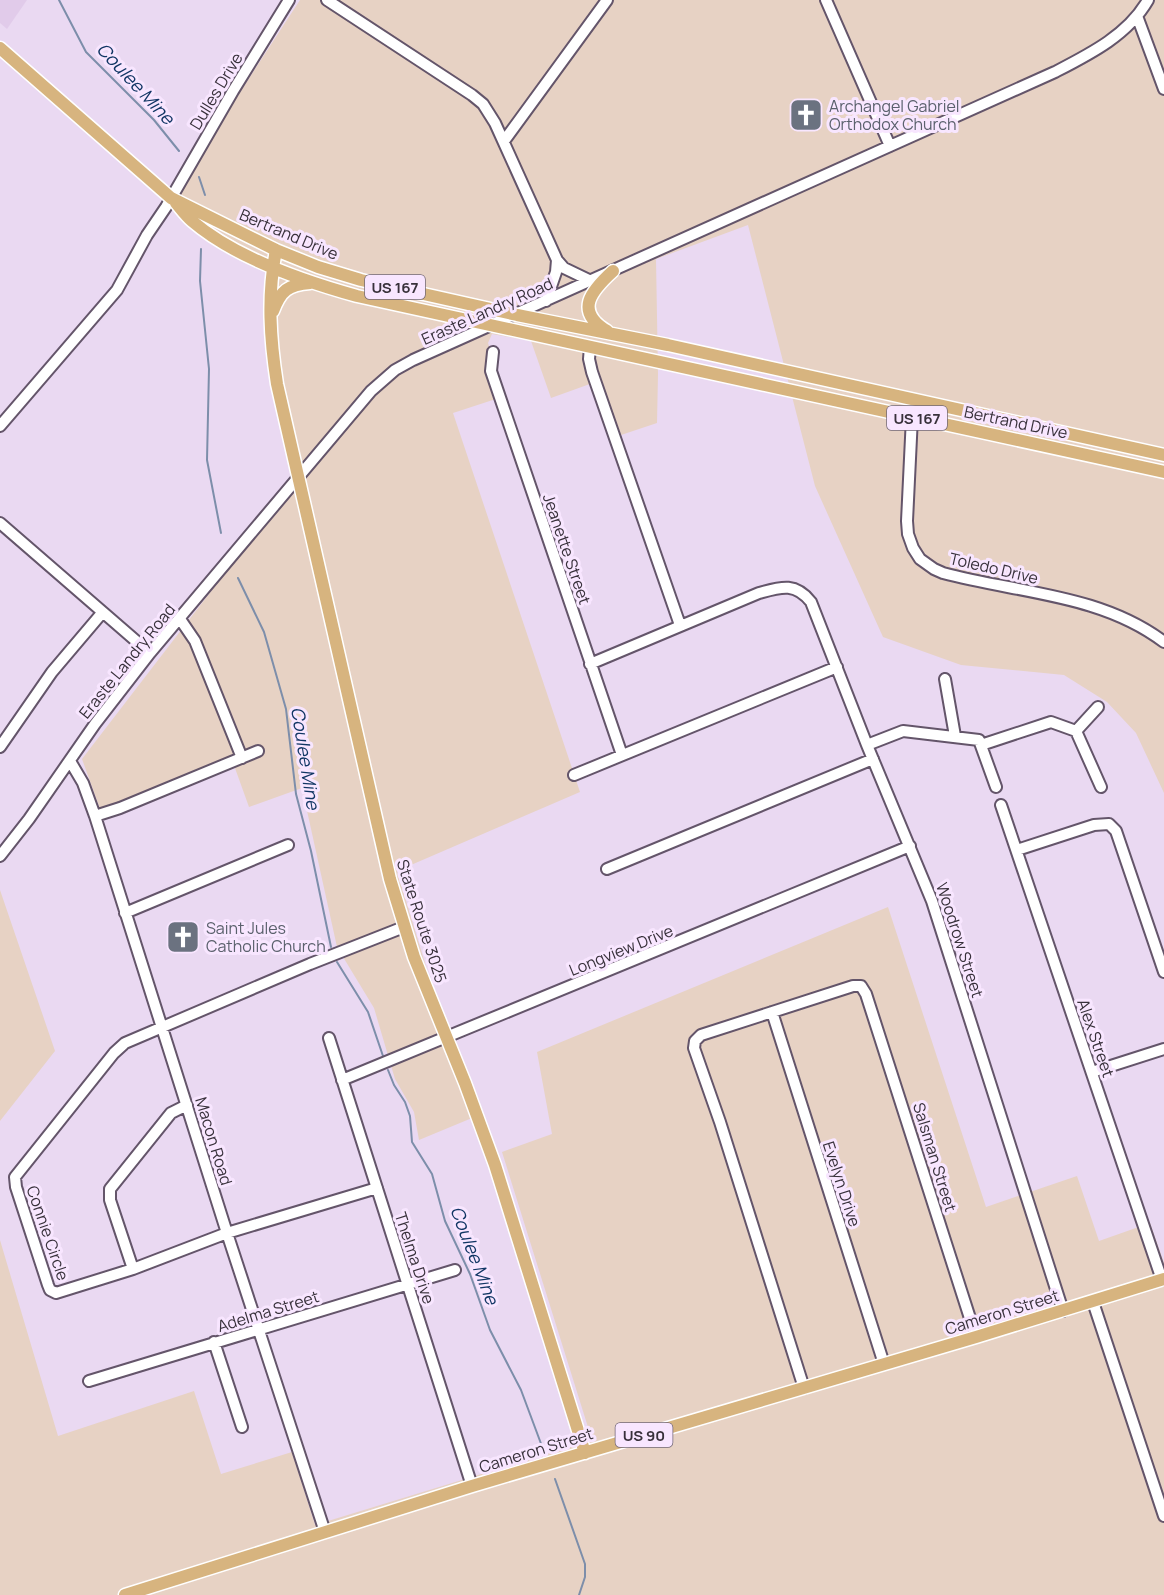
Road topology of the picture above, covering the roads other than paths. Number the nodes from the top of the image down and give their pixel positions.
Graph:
1 (289, 0) edge
2 (327, 0) edge
3 (607, 0) edge
4 (826, 0) edge
5 (1148, 0) edge
6 (1137, 16) junction
7 (0, 48) edge
8 (1164, 89) edge
9 (504, 141) junction
10 (890, 146) junction
11 (171, 198) junction
12 (276, 250) junction
13 (556, 260) junction
14 (272, 268) junction
15 (613, 271) junction
16 (591, 281) junction
17 (312, 282) junction
18 (546, 301) junction
19 (517, 315) junction
20 (270, 321) junction
21 (492, 326) junction
22 (611, 333) junction
23 (590, 347) junction
24 (494, 352) dead end
25 (797, 375) junction
26 (791, 390) junction
27 (912, 417) junction
28 (0, 426) edge
29 (1164, 455) edge
30 (1164, 471) edge
31 (298, 478) junction
32 (0, 523) edge
33 (102, 613) junction
34 (180, 619) junction
35 (680, 626) junction
36 (1164, 642) edge
37 (150, 653) junction
38 (590, 664) junction
39 (837, 667) junction
40 (945, 679) dead end
41 (1098, 707) dead end
42 (1076, 731) junction
43 (955, 736) junction
44 (867, 745) junction
45 (981, 745) junction
46 (0, 747) edge
47 (258, 751) dead end
48 (622, 755) junction
49 (242, 758) junction
50 (873, 759) junction
51 (70, 761) junction
52 (574, 775) dead end
53 (996, 787) dead end
54 (1101, 787) dead end
55 (1001, 805) dead end
56 (94, 816) junction
57 (288, 845) dead end
58 (910, 846) junction
59 (1017, 850) junction
60 (0, 856) edge
61 (607, 869) dead end
62 (125, 913) junction
63 (404, 927) junction
64 (1164, 972) edge
65 (772, 1012) junction
66 (162, 1026) junction
67 (329, 1038) dead end
68 (446, 1038) junction
69 (1164, 1049) edge
70 (1092, 1072) junction
71 (342, 1080) junction
72 (187, 1106) junction
73 (376, 1188) junction
74 (227, 1233) junction
75 (133, 1269) junction
76 (455, 1270) dead end
77 (1163, 1280) edge
78 (408, 1284) junction
79 (1093, 1302) junction
80 (1063, 1311) junction
81 (258, 1329) junction
82 (976, 1337) junction
83 (214, 1342) junction
84 (884, 1364) junction
85 (89, 1381) dead end
86 (804, 1388) junction
87 (242, 1427) dead end
88 (585, 1453) junction
89 (472, 1486) junction
90 (1164, 1516) edge
91 (325, 1532) junction
92 (125, 1595) edge

1 - 11 street, Dulles Drive
2 - 9 street
3 - 9 street
4 - 10 street
5 - 6 street, Eraste Landry Road
6 - 8 street
6 - 10 street, Eraste Landry Road
7 - 11 main road, Bertrand Drive / US 167
9 - 13 street
10 - 15 street, Eraste Landry Road
11 - 12 main road, Bertrand Drive / US 167
11 - 14 main road, Bertrand Drive / US 167
11 - 28 street, Dulles Drive
12 - 14 main road, State Route 3025
12 - 19 main road, Bertrand Drive / US 167
13 - 16 street
13 - 18 street
14 - 17 main road, Bertrand Drive / US 167
14 - 20 main road, State Route 3025
15 - 16 street, Eraste Landry Road
15 - 22 main road
16 - 18 street, Eraste Landry Road
17 - 20 main road
17 - 21 main road, Bertrand Drive / US 167
18 - 19 street, Eraste Landry Road
19 - 21 street, Eraste Landry Road
19 - 22 main road, Bertrand Drive / US 167
20 - 31 main road, State Route 3025
21 - 23 main road, Bertrand Drive / US 167
21 - 31 street, Eraste Landry Road
22 - 25 main road, Bertrand Drive / US 167
23 - 26 main road, Bertrand Drive / US 167
23 - 35 street
24 - 38 street, Jeanette Street
25 - 26 street
25 - 29 main road, Bertrand Drive / US 167
26 - 27 main road, Bertrand Drive / US 167
27 - 30 main road, Bertrand Drive / US 167
27 - 36 street, Toledo Drive
31 - 34 street, Eraste Landry Road
31 - 63 main road, State Route 3025
32 - 33 street
33 - 37 street
33 - 46 street
34 - 37 street, Eraste Landry Road
34 - 49 street
35 - 38 street
35 - 39 street, Woodrow Street
37 - 51 street, Eraste Landry Road
38 - 48 street, Jeanette Street
39 - 44 street, Woodrow Street
39 - 48 street
40 - 43 street
41 - 42 street
42 - 45 street
42 - 54 street
43 - 44 street
43 - 45 street
44 - 50 street, Woodrow Street
45 - 53 street
47 - 49 street
48 - 52 street
49 - 56 street
50 - 58 street, Woodrow Street
50 - 61 street
51 - 56 street, Macon Road
51 - 60 street, Eraste Landry Road
55 - 59 street, Alex Street
56 - 62 street, Macon Road
57 - 62 street
58 - 68 street, Longview Drive
58 - 80 street, Woodrow Street
59 - 64 street
59 - 70 street, Alex Street
62 - 66 street, Macon Road
63 - 66 street
63 - 68 main road, State Route 3025
65 - 82 street, Salsman Street
65 - 84 street, Evelyn Drive
65 - 86 street
66 - 72 street, Macon Road
66 - 75 street, Connie Circle
67 - 71 street, Thelma Drive
68 - 71 street, Longview Drive
68 - 88 main road, State Route 3025
69 - 70 street
70 - 77 street, Alex Street
71 - 73 street, Thelma Drive
72 - 74 street, Macon Road
72 - 75 street
73 - 74 street, Connie Circle
73 - 78 street, Thelma Drive
74 - 75 street, Connie Circle
74 - 81 street, Macon Road
76 - 78 street, Adelma Street
77 - 79 main road, Cameron Street / US 90
78 - 81 street, Adelma Street
78 - 89 street, Thelma Drive
79 - 80 main road, Cameron Street / US 90
79 - 90 street
80 - 82 main road, Cameron Street / US 90
81 - 83 street, Adelma Street
81 - 91 street, Macon Road
82 - 84 main road, Cameron Street / US 90
83 - 85 street, Adelma Street
83 - 87 street
84 - 86 main road, Cameron Street / US 90
86 - 88 main road, Cameron Street / US 90
88 - 89 main road, Cameron Street / US 90
89 - 91 main road, Cameron Street / US 90
91 - 92 main road, Cameron Street / US 90

